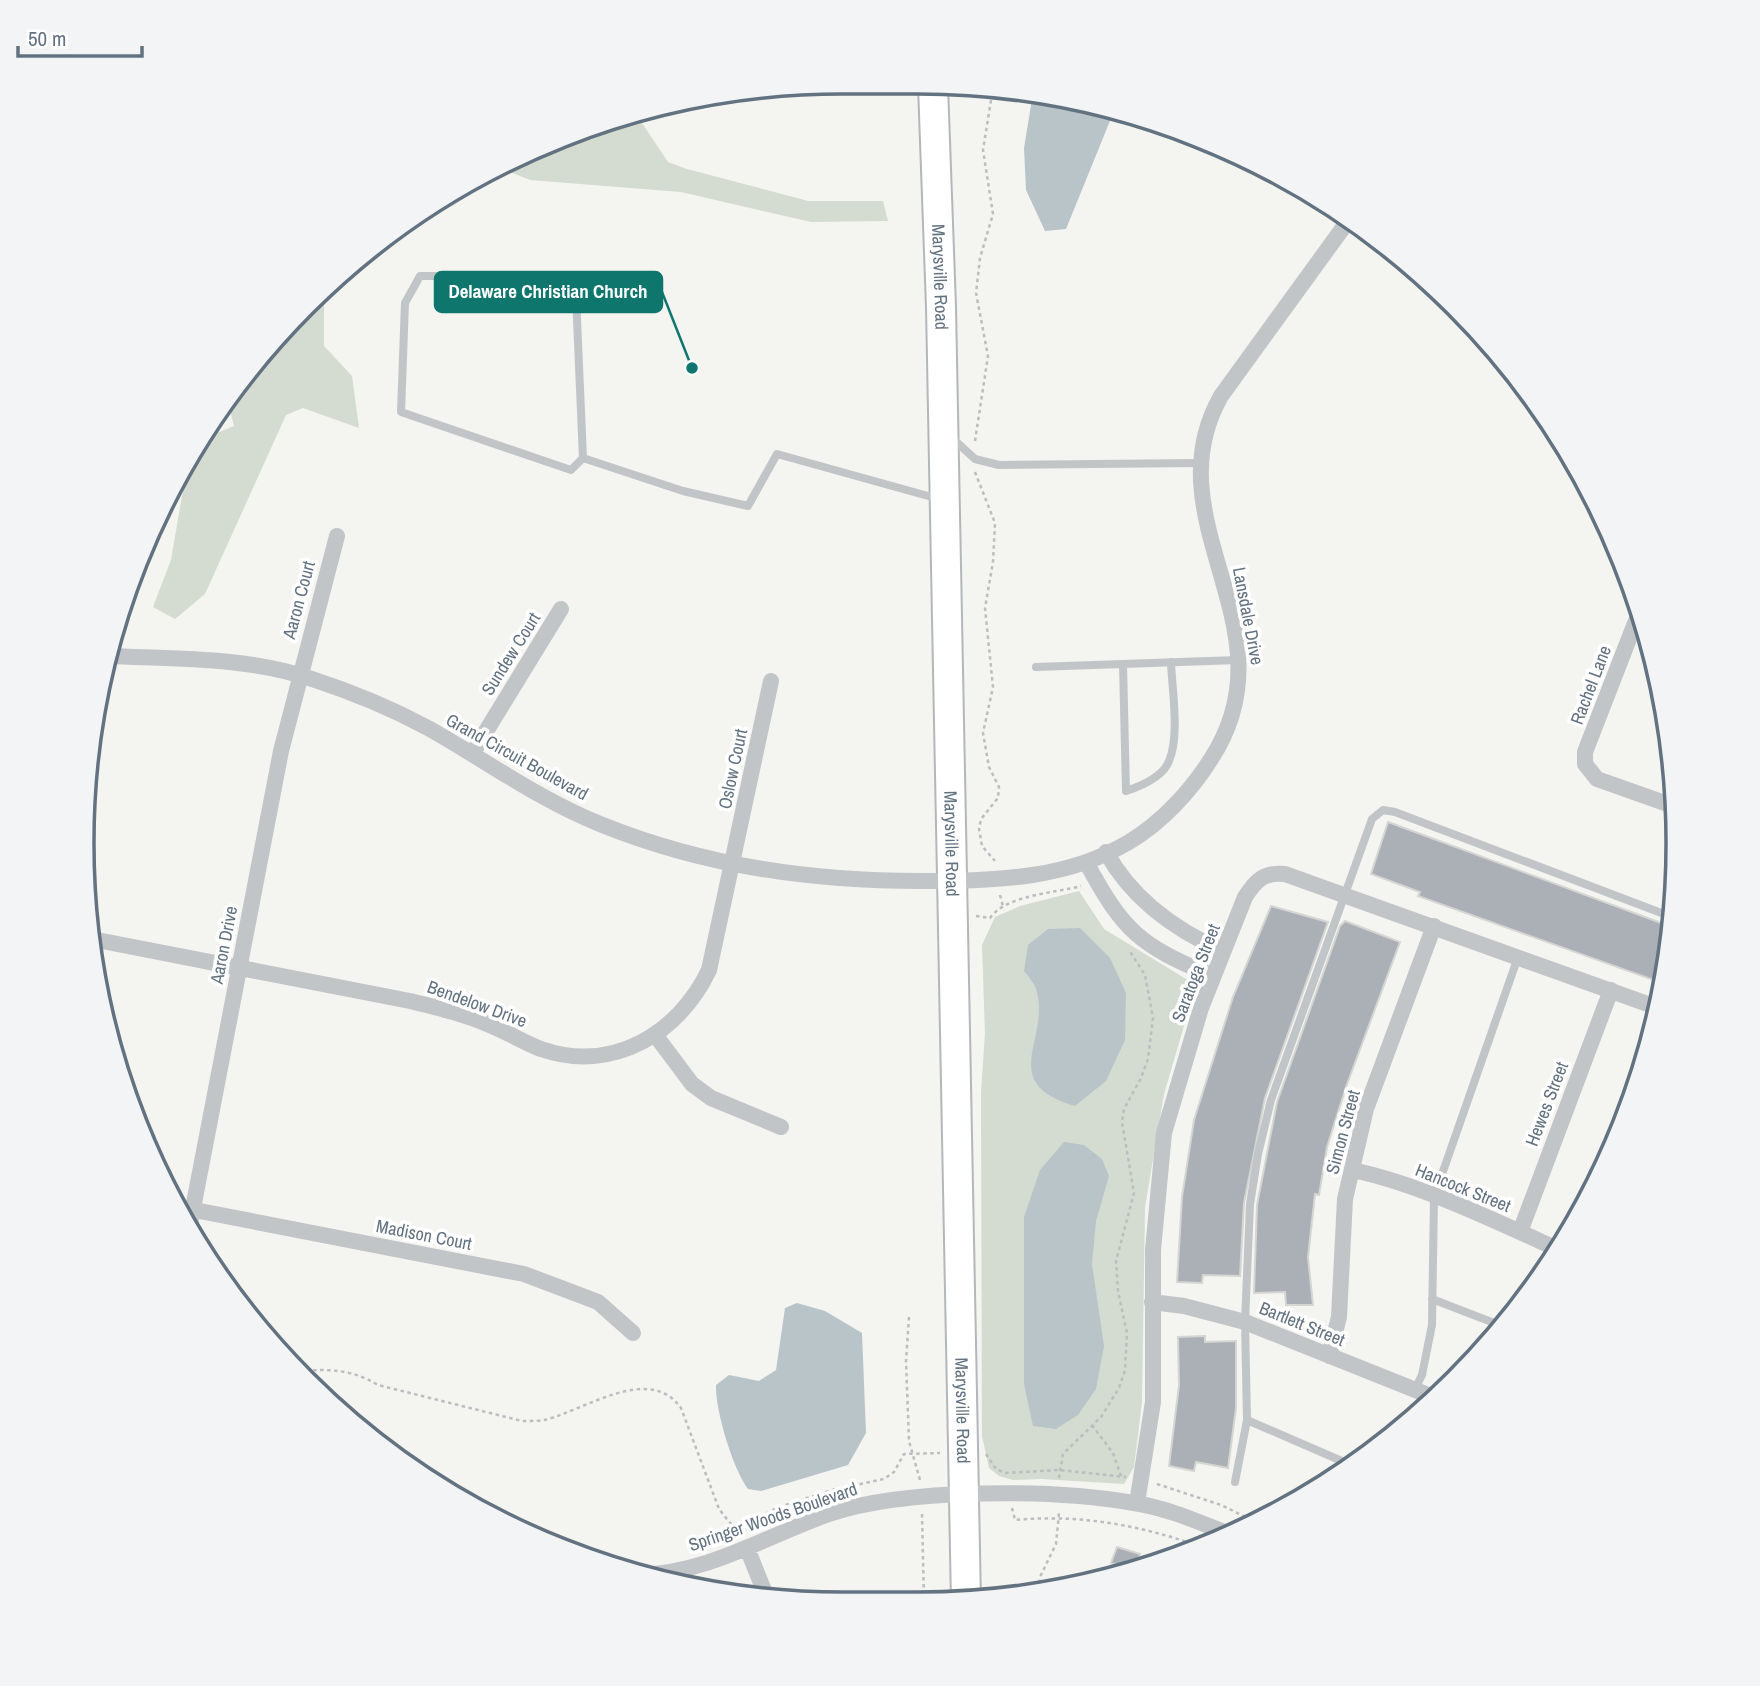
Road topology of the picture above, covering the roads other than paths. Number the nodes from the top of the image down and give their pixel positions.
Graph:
1 (933, 95) edge
2 (1343, 228) edge
3 (943, 429) junction
4 (583, 458) junction
5 (1199, 463) junction
6 (945, 501) junction
7 (337, 536) dead end
8 (561, 609) dead end
9 (1633, 627) edge
10 (118, 656) edge
11 (1241, 660) junction
12 (1171, 663) junction
13 (1123, 664) junction
14 (1036, 667) dead end
15 (299, 674) junction
16 (771, 681) dead end
17 (472, 754) junction
18 (1664, 803) edge
19 (1106, 852) junction
20 (1086, 862) junction
21 (733, 864) junction
22 (951, 881) junction
23 (1344, 894) junction
24 (1662, 913) edge
25 (1434, 926) junction
26 (101, 941) edge
27 (1223, 951) junction
28 (1518, 956) junction
29 (239, 968) junction
30 (1213, 976) junction
31 (1611, 990) junction
32 (1648, 1004) edge
33 (656, 1035) junction
34 (781, 1127) dead end
35 (1352, 1170) junction
36 (1434, 1197) junction
37 (189, 1205) edge
38 (193, 1214) edge
39 (1520, 1232) junction
40 (1548, 1245) edge
41 (1432, 1299) junction
42 (1152, 1302) junction
43 (1245, 1322) junction
44 (1492, 1322) edge
45 (633, 1333) dead end
46 (1329, 1356) junction
47 (1415, 1389) junction
48 (1424, 1393) edge
49 (1247, 1420) junction
50 (1340, 1460) edge
51 (1235, 1482) dead end
52 (963, 1496) junction
53 (1136, 1503) junction
54 (1216, 1529) edge
55 (747, 1548) junction
56 (672, 1571) edge
57 (763, 1587) edge
58 (966, 1590) edge

1 - 3 highway, Marysville Road
2 - 5 street, Lansdale Drive
3 - 5 lane
3 - 6 highway, Marysville Road
4 - 4 lane
4 - 6 lane
5 - 11 street, Lansdale Drive
6 - 22 highway, Marysville Road
7 - 15 street, Aaron Court
8 - 17 street, Sundew Court
9 - 18 street, Rachel Lane
10 - 15 street, Grand Circuit Boulevard
11 - 12 lane
11 - 19 street, Lansdale Drive
12 - 13 lane
12 - 13 lane
13 - 14 lane
15 - 17 street, Grand Circuit Boulevard
15 - 29 street, Aaron Drive
16 - 21 street, Oslow Court
17 - 21 street, Grand Circuit Boulevard
19 - 20 street, Lansdale Drive
19 - 27 street
20 - 22 street, Lansdale Drive
20 - 30 street
21 - 22 street, Grand Circuit Boulevard
21 - 33 street, Bendelow Drive
22 - 52 highway, Marysville Road
23 - 24 lane
23 - 25 street, Saratoga Street
23 - 27 street, Saratoga Street
23 - 43 lane
25 - 28 street, Saratoga Street
25 - 35 street, Simon Street
26 - 29 street, Bendelow Drive
27 - 30 street, Saratoga Street
28 - 31 street, Saratoga Street
28 - 36 lane
29 - 33 street, Bendelow Drive
29 - 37 street, Aaron Drive
30 - 42 street, Saratoga Street
31 - 32 street, Saratoga Street
31 - 39 street, Hewes Street
33 - 34 street
35 - 36 street, Hancock Street
35 - 46 street, Simon Street
36 - 39 street, Hancock Street
36 - 41 lane
38 - 45 street, Madison Court
39 - 40 street, Hancock Street
41 - 44 lane
41 - 47 lane
42 - 43 street, Bartlett Street
42 - 53 street, Saratoga Street
43 - 46 street, Bartlett Street
43 - 49 lane
46 - 47 street, Bartlett Street
47 - 48 street, Bartlett Street
49 - 50 lane
49 - 51 lane
52 - 53 street, Springer Woods Boulevard
52 - 55 street, Springer Woods Boulevard
52 - 58 highway, Marysville Road
53 - 54 street, Springer Woods Boulevard
55 - 56 street, Springer Woods Boulevard
55 - 57 street

